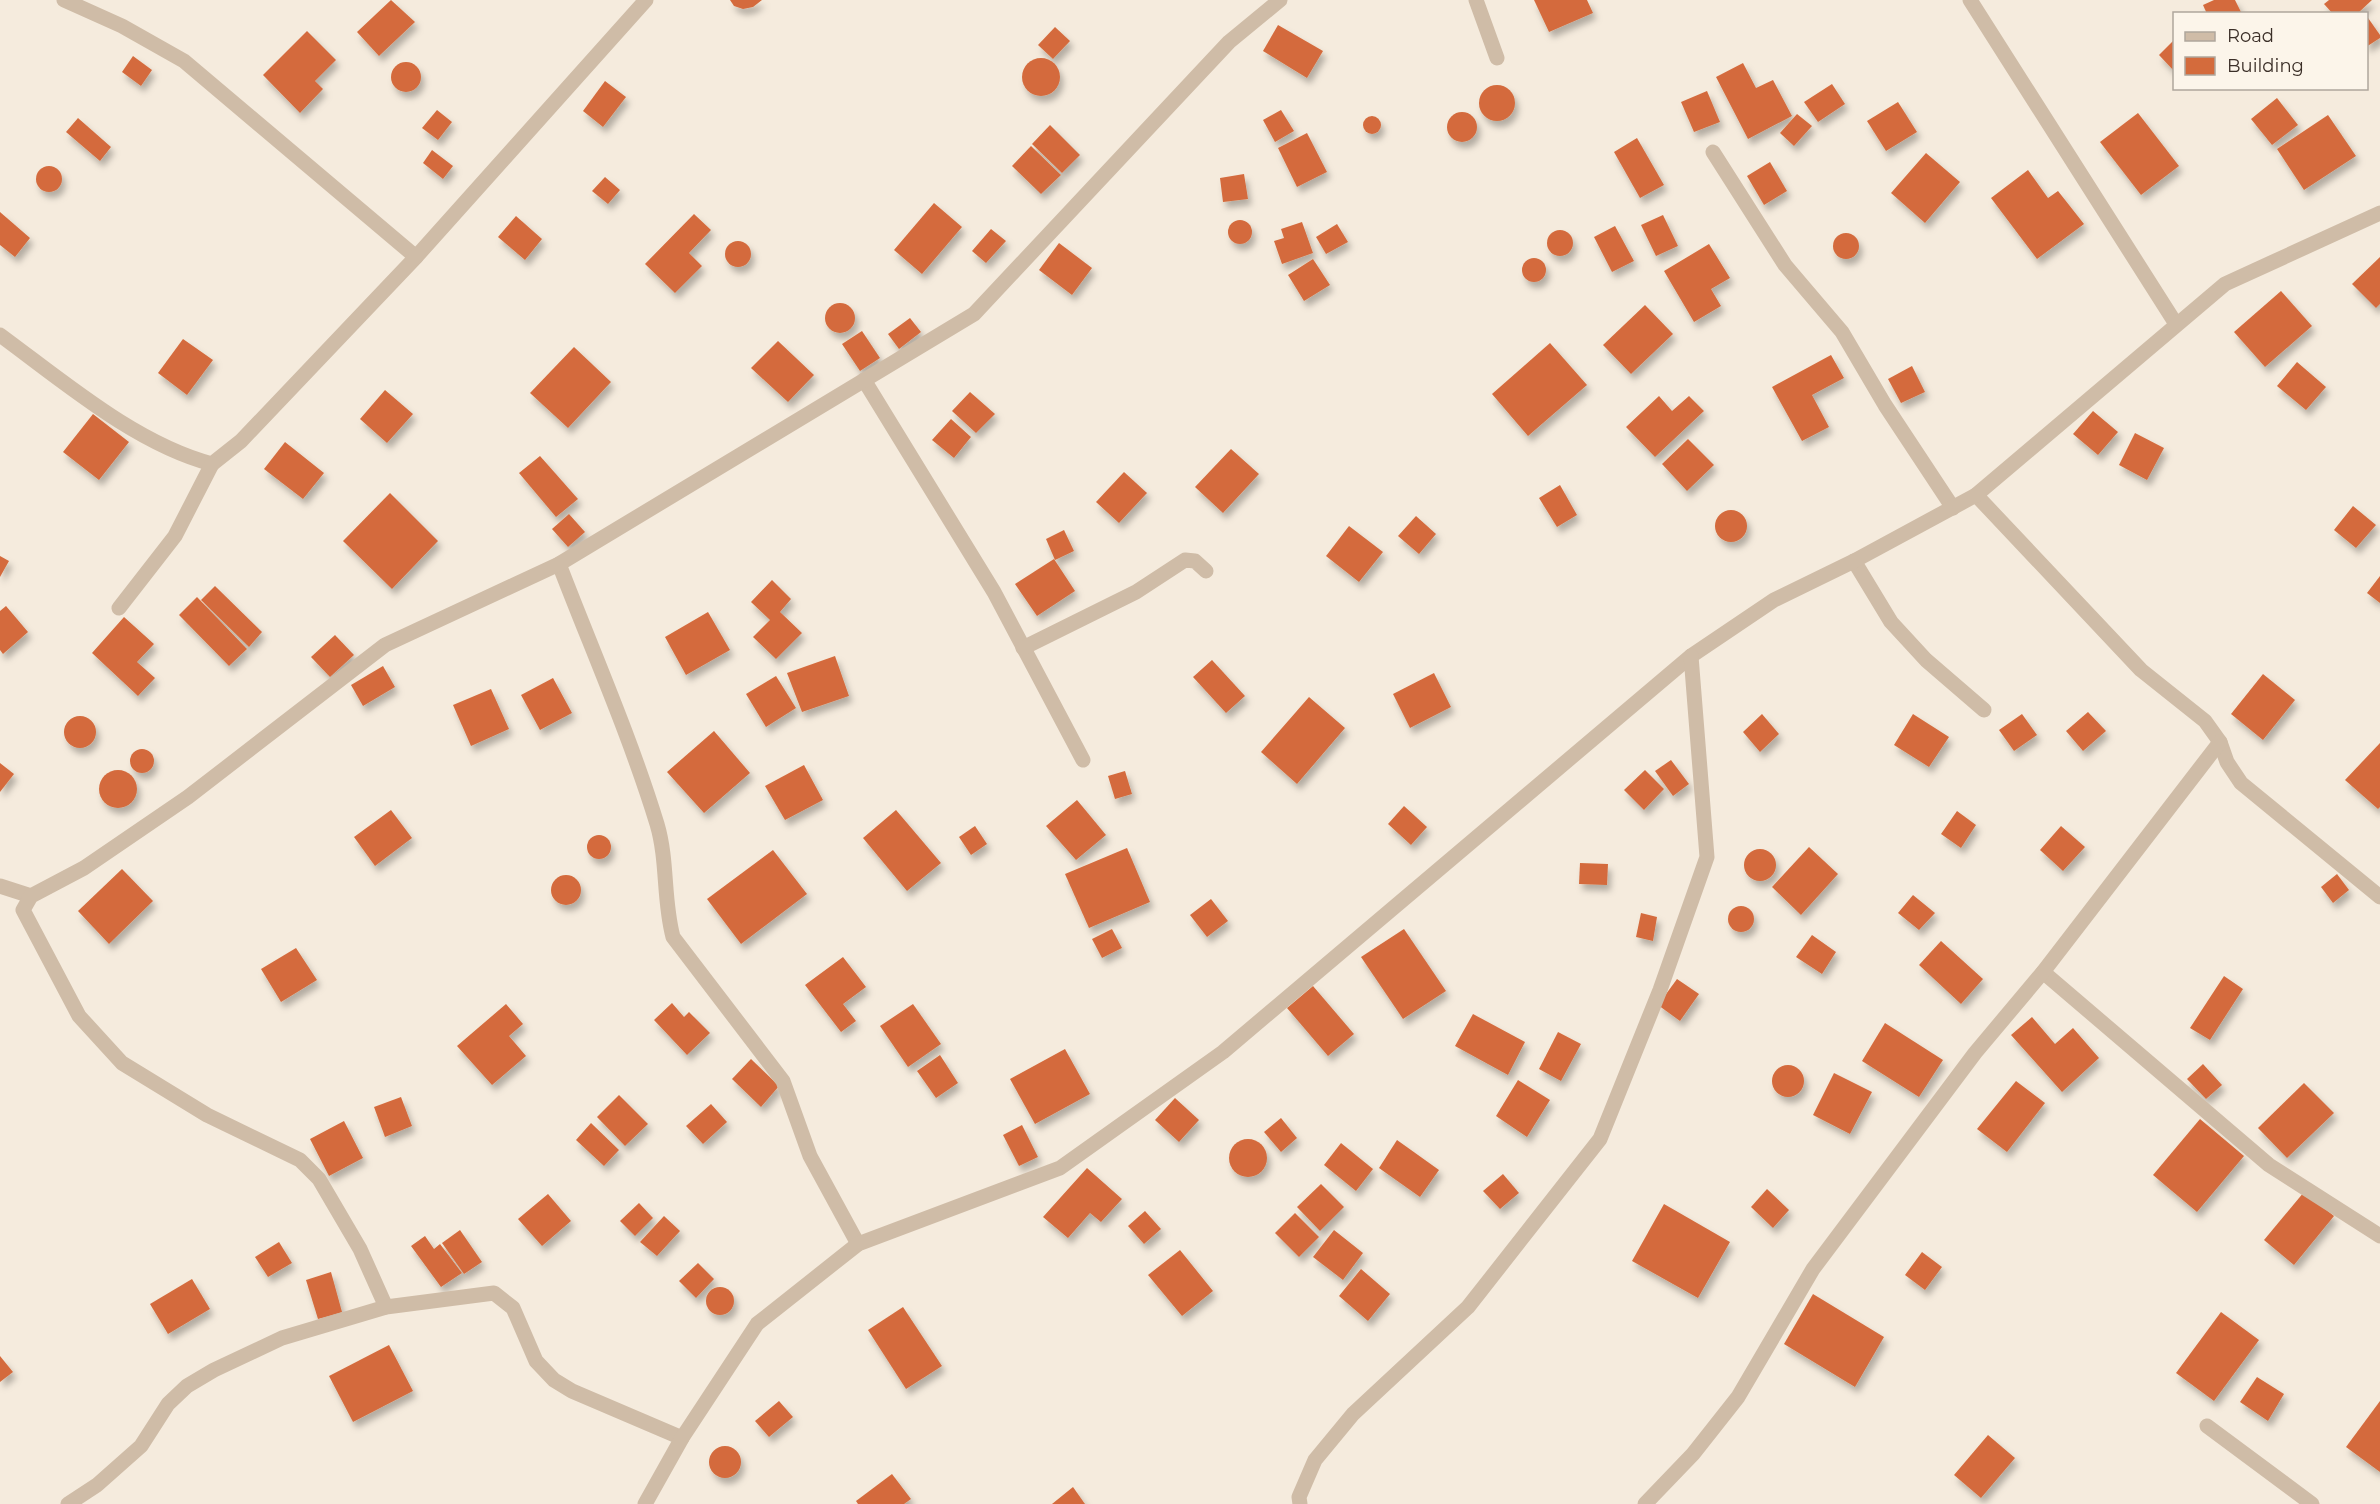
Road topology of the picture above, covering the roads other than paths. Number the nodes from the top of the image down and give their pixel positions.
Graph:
1 (64, 0) edge
2 (646, 0) edge
3 (1280, 0) edge
4 (1476, 0) edge
5 (1970, 0) edge
6 (1497, 58) dead end
7 (1713, 152) dead end
8 (2380, 213) edge
9 (416, 257) junction
10 (2176, 324) junction
11 (0, 335) edge
12 (864, 380) junction
13 (212, 464) junction
14 (1976, 495) junction
15 (1953, 508) junction
16 (1854, 561) junction
17 (559, 564) junction
18 (1206, 571) dead end
19 (119, 608) dead end
20 (1023, 648) junction
21 (1691, 656) junction
22 (1984, 710) dead end
23 (2220, 741) junction
24 (1083, 760) dead end
25 (0, 886) edge
26 (31, 896) junction
27 (2380, 897) edge
28 (2043, 972) junction
29 (2380, 1236) edge
30 (858, 1244) junction
31 (386, 1307) junction
32 (2207, 1426) dead end
33 (682, 1438) junction
34 (68, 1504) edge
35 (645, 1504) edge
36 (1300, 1504) edge
37 (1645, 1504) edge
38 (2312, 1504) edge

1 - 9 street
2 - 9 street
3 - 12 street
4 - 6 street
5 - 10 street
7 - 15 street
8 - 10 street
9 - 13 street
10 - 14 street
11 - 13 street
12 - 17 street
12 - 20 street
13 - 19 street
14 - 15 street
14 - 23 street
15 - 16 street
16 - 21 street
16 - 22 street
17 - 26 street
17 - 30 street
18 - 20 street
20 - 24 street
21 - 30 street
21 - 36 street
23 - 27 street
23 - 28 street
25 - 26 street
26 - 31 street
28 - 29 street
28 - 37 street
30 - 33 street
31 - 33 street
31 - 34 street
32 - 38 street
33 - 35 street

